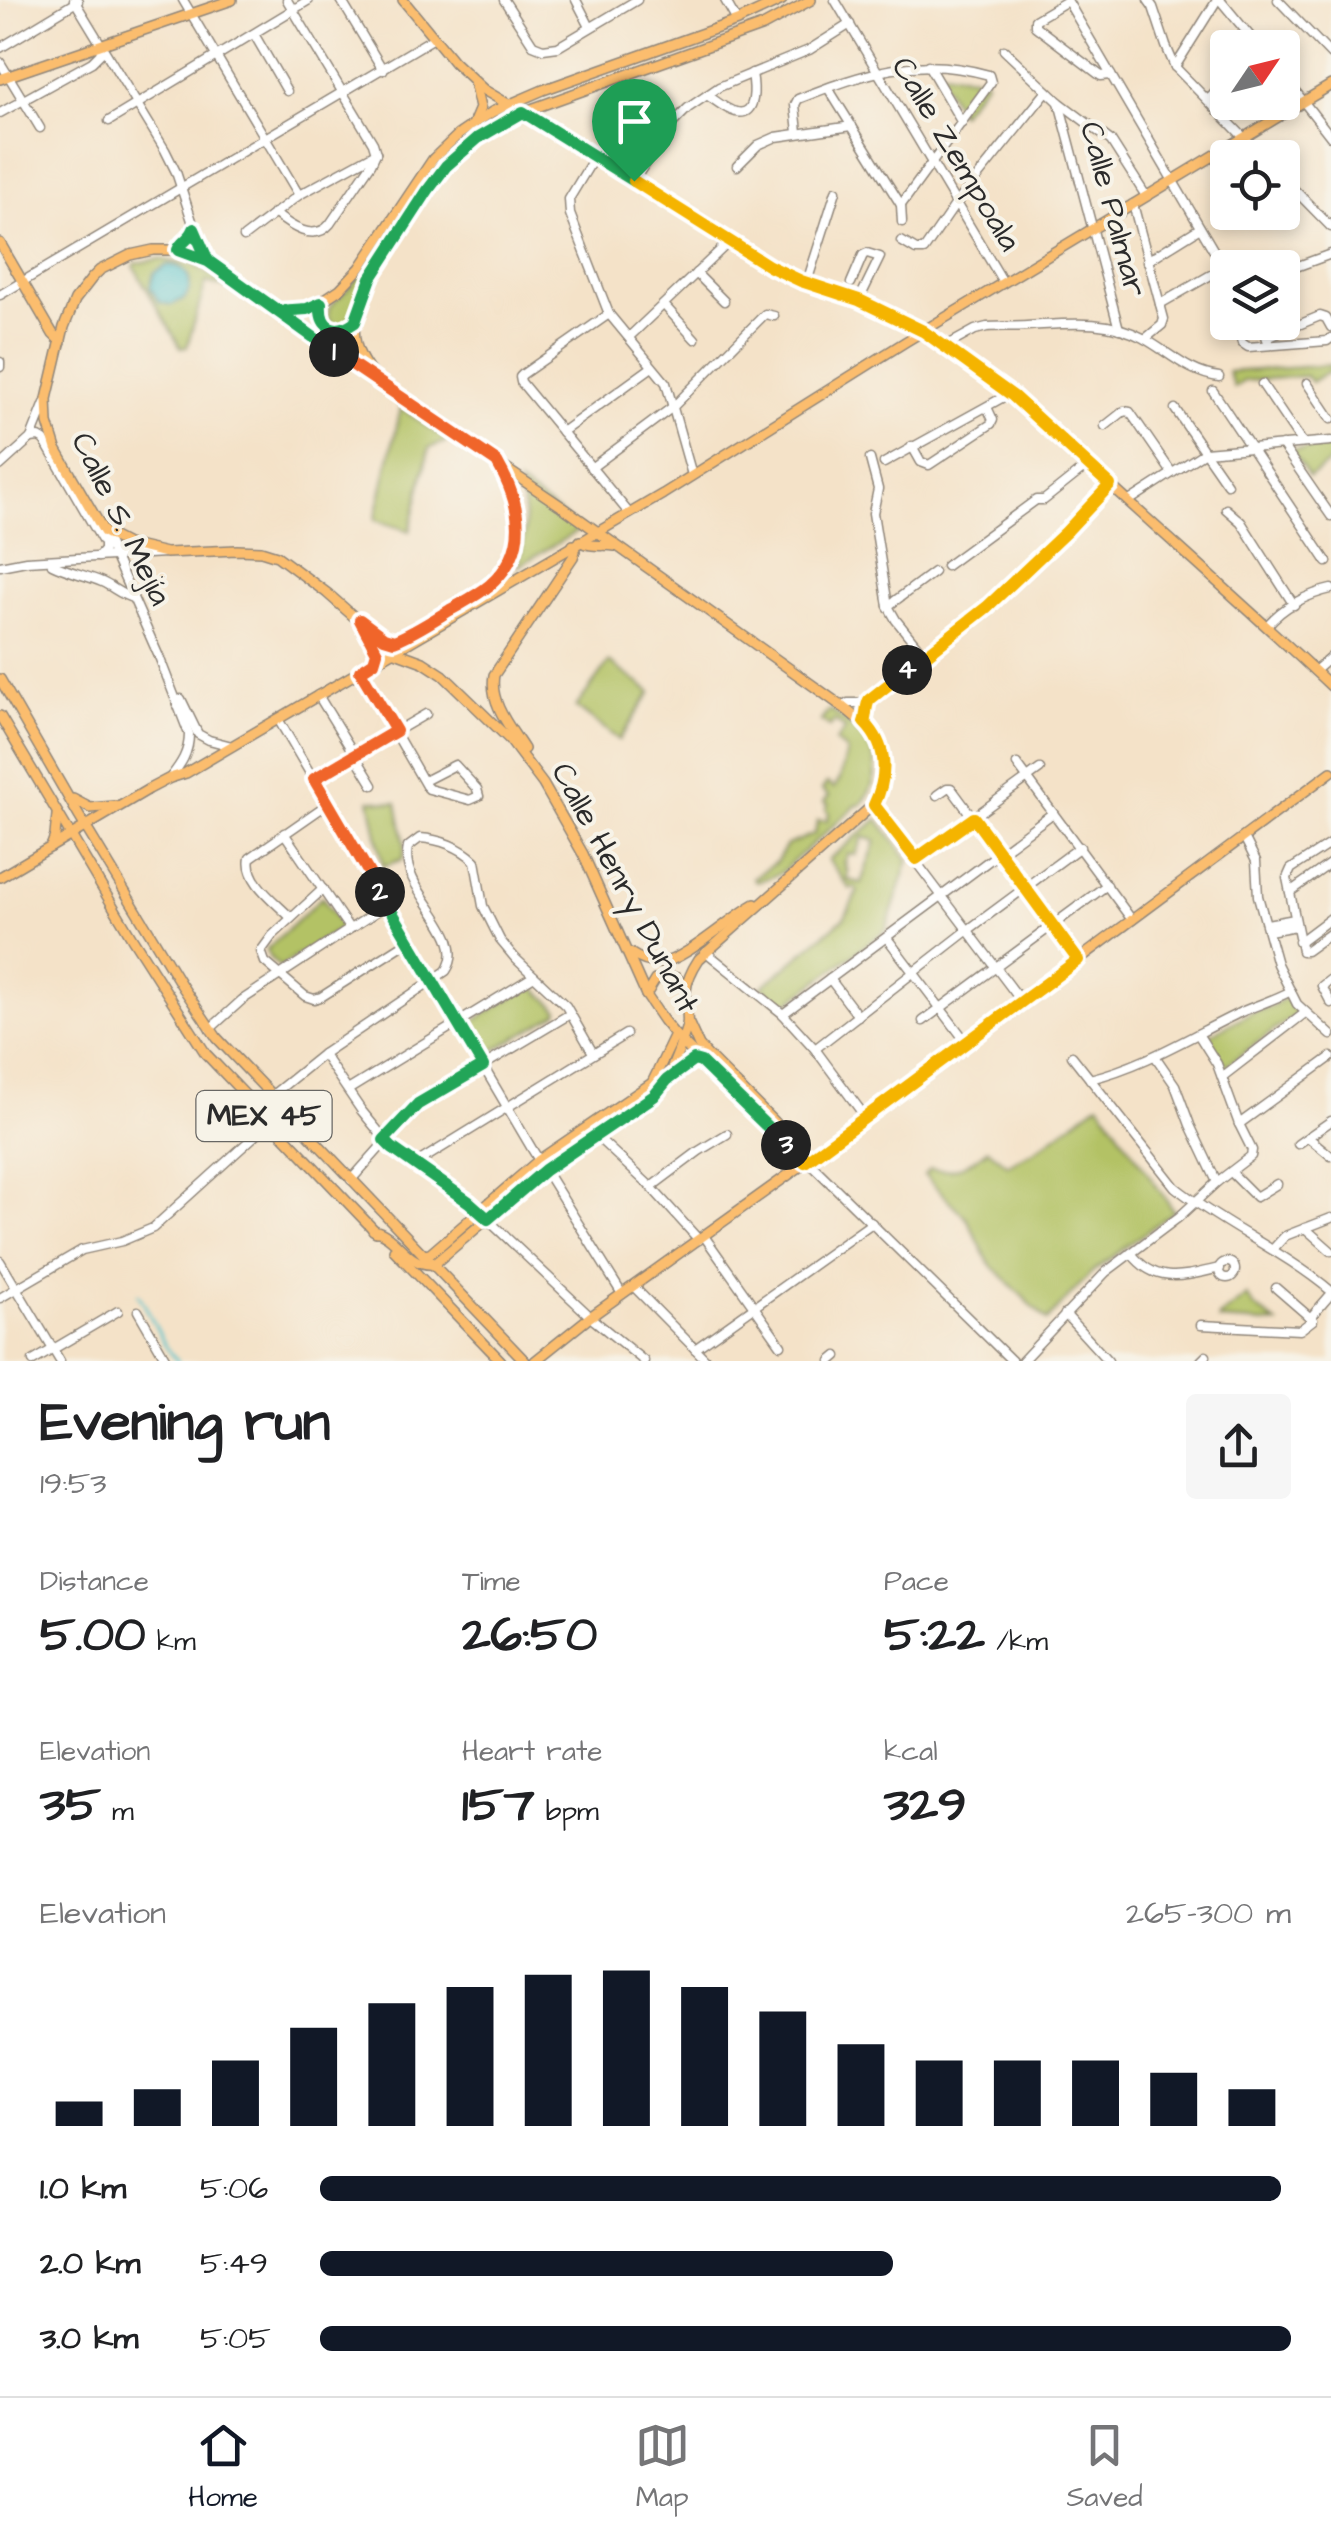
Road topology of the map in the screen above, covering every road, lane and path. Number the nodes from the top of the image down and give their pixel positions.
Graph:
1 (184, 0) edge
2 (232, 0) edge
3 (287, 0) edge
4 (309, 0) edge
5 (341, 0) edge
6 (402, 0) edge
7 (504, 0) edge
8 (576, 0) edge
9 (637, 0) edge
10 (724, 0) edge
11 (782, 0) edge
12 (811, 0) edge
13 (834, 0) edge
14 (1067, 0) edge
15 (1148, 0) edge
16 (1219, 0) edge
17 (1278, 0) edge
18 (76, 1) edge
19 (293, 10) junction
20 (192, 14) junction
21 (737, 22) junction
22 (850, 24) junction
23 (590, 27) junction
24 (1245, 30) edge
25 (706, 33) junction
26 (254, 34) junction
27 (434, 38) junction
28 (102, 45) junction
29 (0, 48) edge
30 (707, 48) junction
31 (1004, 50) dead end
32 (1331, 55) edge
33 (217, 56) junction
34 (0, 62) edge
35 (928, 64) junction
36 (1175, 66) junction
37 (382, 70) junction
38 (878, 72) junction
39 (752, 73) junction
40 (1111, 75) junction
41 (4, 78) edge
42 (474, 82) junction
43 (1331, 85) edge
44 (828, 88) junction
45 (288, 91) dead end
46 (1047, 91) junction
47 (342, 93) junction
48 (706, 95) junction
49 (1300, 96) edge
50 (22, 100) junction
51 (1208, 100) joint
52 (552, 101) junction
53 (1304, 101) junction
54 (1059, 102) junction
55 (137, 104) junction
56 (509, 104) junction
57 (523, 112) junction
58 (0, 113) edge
59 (109, 121) dead end
60 (962, 122) junction
61 (474, 123) junction
62 (548, 126) junction
63 (852, 126) junction
64 (40, 128) dead end
65 (798, 132) junction
66 (1244, 137) junction
67 (1331, 137) edge
68 (266, 138) junction
69 (1247, 140) edge
70 (376, 153) junction
71 (594, 156) junction
72 (930, 163) junction
73 (736, 166) dead end
74 (1172, 180) junction
75 (634, 181) junction
76 (181, 186) junction
77 (836, 191) dead end
78 (1300, 195) edge
79 (299, 196) junction
80 (1146, 196) junction
81 (1132, 204) junction
82 (901, 205) junction
83 (956, 205) junction
84 (274, 213) junction
85 (902, 222) dead end
86 (1331, 227) edge
87 (1093, 228) junction
88 (1200, 228) junction
89 (194, 229) junction
90 (244, 236) dead end
91 (901, 241) dead end
92 (729, 242) junction
93 (0, 243) edge
94 (178, 250) junction
95 (1213, 250) edge
96 (1331, 254) edge
97 (208, 261) junction
98 (1147, 261) junction
99 (1300, 265) edge
100 (696, 273) junction
101 (22, 280) junction
102 (1210, 280) edge
103 (808, 282) junction
104 (1004, 282) junction
105 (852, 283) dead end
106 (0, 296) edge
107 (724, 300) dead end
108 (859, 300) junction
109 (321, 303) junction
110 (1160, 304) junction
111 (664, 305) junction
112 (278, 311) junction
113 (609, 314) junction
114 (774, 316) dead end
115 (355, 322) junction
116 (907, 322) junction
117 (1331, 327) edge
118 (1119, 328) junction
119 (923, 331) junction
120 (629, 337) junction
121 (1331, 338) edge
122 (695, 339) dead end
123 (1144, 339) junction
124 (1242, 340) edge
125 (906, 341) junction
126 (1268, 341) junction
127 (61, 342) junction
128 (946, 346) junction
129 (652, 367) junction
130 (1219, 377) dead end
131 (378, 381) junction
132 (1307, 383) dead end
133 (1262, 384) dead end
134 (1213, 391) dead end
135 (1010, 394) junction
136 (47, 399) junction
137 (674, 406) junction
138 (987, 407) junction
139 (1176, 409) dead end
140 (1331, 419) edge
141 (1105, 426) dead end
142 (562, 432) junction
143 (31, 438) junction
144 (1302, 443) junction
145 (1330, 443) edge
146 (1282, 445) junction
147 (912, 446) junction
148 (1250, 447) junction
149 (1204, 452) junction
150 (870, 460) dead end
151 (497, 462) junction
152 (884, 463) dead end
153 (1088, 465) junction
154 (0, 466) edge
155 (592, 468) junction
156 (1172, 473) junction
157 (692, 475) junction
158 (1227, 484) dead end
159 (1110, 485) junction
160 (1129, 502) junction
161 (1226, 509) dead end
162 (629, 513) junction
163 (1331, 516) edge
164 (104, 532) junction
165 (597, 532) junction
166 (576, 543) junction
167 (618, 547) junction
168 (166, 553) junction
169 (117, 557) junction
170 (94, 559) junction
171 (48, 562) junction
172 (1327, 562) dead end
173 (0, 566) edge
174 (946, 566) dead end
175 (934, 572) dead end
176 (1331, 589) edge
177 (133, 598) junction
178 (1294, 604) junction
179 (888, 606) junction
180 (362, 622) junction
181 (1268, 626) junction
182 (394, 651) junction
183 (926, 656) junction
184 (1331, 657) edge
185 (160, 659) junction
186 (374, 662) junction
187 (1315, 670) junction
188 (360, 671) junction
189 (0, 679) edge
190 (1331, 686) edge
191 (318, 695) junction
192 (15, 704) junction
193 (864, 704) junction
194 (843, 707) junction
195 (0, 713) edge
196 (426, 714) dead end
197 (278, 719) junction
198 (864, 722) junction
199 (396, 731) junction
200 (34, 738) junction
201 (16, 743) junction
202 (232, 746) junction
203 (355, 755) junction
204 (525, 758) junction
205 (1016, 764) dead end
206 (1040, 769) dead end
207 (1331, 772) edge
208 (170, 778) junction
209 (1027, 778) junction
210 (314, 779) junction
211 (424, 781) junction
212 (373, 785) dead end
213 (65, 792) junction
214 (937, 794) dead end
215 (328, 803) junction
216 (122, 805) junction
217 (874, 805) junction
218 (57, 812) junction
219 (1053, 813) junction
220 (974, 818) junction
221 (86, 826) junction
222 (284, 833) junction
223 (72, 835) junction
224 (1244, 837) junction
225 (1331, 842) edge
226 (51, 847) junction
227 (1080, 847) junction
228 (1000, 852) junction
229 (916, 859) junction
230 (1331, 863) edge
231 (0, 877) edge
232 (1107, 885) junction
233 (1026, 888) junction
234 (323, 889) junction
235 (1290, 892) junction
236 (943, 894) junction
237 (764, 900) junction
238 (388, 904) junction
239 (291, 918) junction
240 (1331, 918) edge
241 (1132, 920) junction
242 (1296, 922) junction
243 (1053, 924) junction
244 (1268, 927) junction
245 (349, 928) junction
246 (968, 930) junction
247 (1331, 933) edge
248 (887, 938) junction
249 (409, 941) junction
250 (1299, 942) junction
251 (628, 952) junction
252 (706, 952) junction
253 (1078, 960) junction
254 (996, 966) junction
255 (914, 973) junction
256 (278, 974) junction
257 (534, 976) junction
258 (830, 978) junction
259 (1331, 979) edge
260 (433, 981) junction
261 (686, 990) junction
262 (1291, 992) junction
263 (646, 995) junction
264 (1022, 1002) junction
265 (1331, 1003) edge
266 (940, 1008) junction
267 (1306, 1013) junction
268 (570, 1014) junction
269 (784, 1014) junction
270 (858, 1016) junction
271 (688, 1020) junction
272 (923, 1021) dead end
273 (458, 1024) junction
274 (210, 1029) junction
275 (626, 1034) dead end
276 (1198, 1034) junction
277 (1331, 1035) edge
278 (194, 1036) junction
279 (678, 1038) junction
280 (967, 1044) junction
281 (224, 1048) junction
282 (815, 1049) junction
283 (206, 1054) junction
284 (324, 1054) junction
285 (593, 1054) junction
286 (1072, 1056) dead end
287 (1155, 1056) junction
288 (1331, 1056) edge
289 (701, 1062) junction
290 (483, 1066) junction
291 (1222, 1077) junction
292 (1090, 1079) junction
293 (667, 1080) junction
294 (348, 1090) junction
295 (273, 1099) junction
296 (508, 1108) junction
297 (866, 1118) junction
298 (267, 1119) junction
299 (1331, 1121) edge
300 (1239, 1124) junction
301 (588, 1126) junction
302 (727, 1134) dead end
303 (596, 1136) junction
304 (1309, 1138) junction
305 (384, 1140) junction
306 (1298, 1144) dead end
307 (1330, 1153) edge
308 (539, 1160) junction
309 (810, 1162) junction
310 (415, 1164) junction
311 (545, 1170) junction
312 (1234, 1170) junction
313 (351, 1180) junction
314 (1217, 1182) junction
315 (1277, 1184) dead end
316 (332, 1187) junction
317 (650, 1187) junction
318 (370, 1200) junction
319 (1194, 1203) junction
320 (483, 1215) junction
321 (1331, 1218) edge
322 (872, 1223) junction
323 (1305, 1228) junction
324 (373, 1230) junction
325 (701, 1238) junction
326 (414, 1244) junction
327 (1276, 1250) junction
328 (1331, 1251) edge
329 (404, 1252) junction
330 (1131, 1252) junction
331 (424, 1254) junction
332 (0, 1261) edge
333 (434, 1264) junction
334 (1220, 1268) dead end
335 (633, 1286) junction
336 (16, 1288) junction
337 (1276, 1288) dead end
338 (622, 1294) junction
339 (1331, 1295) edge
340 (0, 1298) edge
341 (754, 1308) junction
342 (118, 1311) dead end
343 (138, 1312) dead end
344 (1064, 1314) junction
345 (590, 1317) junction
346 (1312, 1318) junction
347 (1201, 1325) dead end
348 (781, 1345) dead end
349 (53, 1349) junction
350 (695, 1349) junction
351 (641, 1360) edge
352 (33, 1361) edge
353 (60, 1361) edge
354 (166, 1361) edge
355 (501, 1361) edge
356 (525, 1361) edge
357 (535, 1361) edge
358 (707, 1361) edge
359 (1012, 1361) edge
360 (1022, 1361) edge
361 (1108, 1361) edge

1 - 20 street
2 - 20 main road
3 - 19 street
4 - 19 street
5 - 37 street
6 - 27 main road
7 - 23 street
8 - 23 street
9 - 23 street
10 - 21 street
11 - 21 main road
12 - 30 main road
13 - 22 street, Calle Zempoala
14 - 40 street
14 - 40 street
15 - 36 street
16 - 24 street
16 - 36 street
17 - 32 street
18 - 28 street
18 - 29 street
19 - 26 street
19 - 47 street
20 - 28 main road
20 - 33 street
21 - 25 main road
22 - 38 street, Calle Zempoala
22 - 39 street
25 - 30 main road
25 - 56 main road
26 - 33 street
26 - 45 street
27 - 37 street
27 - 42 main road
28 - 41 main road
28 - 50 street
28 - 55 street
30 - 52 main road
31 - 46 street
33 - 55 street
33 - 68 street
34 - 41 street
35 - 38 street
35 - 60 street
35 - 60 street
36 - 51 street
37 - 47 street
38 - 44 street
38 - 72 street, Calle Zempoala
39 - 48 street
39 - 48 street
40 - 74 street
41 - 50 street
42 - 56 main road
42 - 61 main road
43 - 53 main road
44 - 63 street
44 - 65 street
46 - 54 street
46 - 83 street
47 - 68 street
47 - 70 street
48 - 75 street
49 - 53 street
50 - 58 street
50 - 64 street
51 - 66 street
52 - 57 main road
52 - 62 main road
53 - 66 main road
53 - 67 street
54 - 80 street
54 - 87 street, Calle Palmar
55 - 59 street
55 - 76 street
56 - 57 main road
56 - 61 main road
57 - 62 main road
57 - 115 main road
60 - 72 street
61 - 109 main road
62 - 71 main road
63 - 65 street
63 - 82 street
65 - 73 street
66 - 69 street
66 - 74 main road
68 - 76 street
68 - 79 street
70 - 79 street
70 - 84 street
71 - 75 main road
71 - 113 street
72 - 82 street
72 - 83 street, Calle Zempoala
74 - 80 main road
74 - 88 street
75 - 92 main road
76 - 89 street
76 - 101 street
77 - 103 street
78 - 86 street
79 - 84 street
80 - 81 main road
81 - 87 main road
81 - 98 street
82 - 85 street
83 - 91 street
83 - 104 street, Calle Zempoala
84 - 90 street
87 - 104 main road
87 - 118 street, Calle Palmar
88 - 95 street
88 - 98 street
89 - 94 street
89 - 97 street
92 - 100 street
92 - 103 main road
93 - 101 main road
94 - 97 main road
94 - 127 main road
96 - 99 street
97 - 112 main road
98 - 110 street
100 - 107 street
100 - 111 street
101 - 106 street
101 - 127 main road
102 - 110 street
103 - 108 main road
104 - 119 main road
105 - 108 street
108 - 116 main road
109 - 112 main road
109 - 115 main road
110 - 123 street
111 - 120 street
111 - 122 street
112 - 131 main road
113 - 120 street
113 - 142 street
114 - 137 street
115 - 131 main road
116 - 119 main road
116 - 125 main road
117 - 126 street
118 - 123 street
118 - 128 street
119 - 125 main road
119 - 128 main road
120 - 129 street
121 - 126 street
123 - 130 street
124 - 126 street
125 - 157 main road
127 - 136 main road
128 - 135 main road
129 - 137 street
129 - 142 street
131 - 151 main road
132 - 140 street
133 - 144 street
134 - 148 street
135 - 138 street
135 - 153 main road
136 - 143 street
136 - 164 main road, Calle S. Mejía
137 - 155 street
137 - 157 street
138 - 147 street
138 - 147 street
139 - 149 street
141 - 156 street
142 - 155 street
143 - 154 street
143 - 170 street
144 - 145 street
144 - 146 street
146 - 148 street
146 - 163 street
147 - 152 street
148 - 149 street
148 - 172 street
149 - 156 street
149 - 158 street
150 - 179 street
151 - 165 main road
151 - 180 main road
153 - 159 main road
153 - 174 street
155 - 162 street
156 - 160 street
157 - 162 main road
159 - 160 main road
159 - 183 street
160 - 181 main road
161 - 178 street
162 - 165 main road
164 - 168 main road
164 - 169 street, Calle S. Mejía
165 - 166 main road
165 - 167 main road
166 - 167 main road
166 - 182 main road
166 - 204 main road
167 - 194 main road
168 - 169 street, Calle Henry Dunant
168 - 180 main road, Calle Henry Dunant
169 - 170 street, Calle Henry Dunant
169 - 177 street, Calle S. Mejía
170 - 171 street, Calle Henry Dunant
171 - 173 street, Calle Henry Dunant
171 - 177 street
175 - 179 street
176 - 178 street
177 - 185 street, Calle S. Mejía
178 - 181 street
179 - 183 street
180 - 182 main road, Calle Henry Dunant
180 - 186 main road
181 - 187 main road
182 - 186 main road
182 - 204 main road, Calle Henry Dunant
183 - 193 street
184 - 187 street
185 - 202 street, Calle S. Mejía
185 - 208 street, Calle S. Mejía
186 - 188 main road
187 - 190 main road
188 - 191 main road
188 - 199 street
189 - 192 main road, MEX 45
191 - 197 main road
191 - 203 street
192 - 195 main road
192 - 200 main road, MEX 45
193 - 194 street
193 - 198 street
194 - 198 main road
195 - 201 main road, MEX 45
196 - 199 street
197 - 202 main road
197 - 210 street
198 - 217 main road
199 - 203 street
199 - 211 street
200 - 201 main road
200 - 213 main road, MEX 45
201 - 218 main road, MEX 45
202 - 208 main road
203 - 210 street
203 - 212 street
204 - 251 main road, Calle Henry Dunant
205 - 209 street
206 - 209 street
207 - 224 main road
208 - 216 main road
209 - 219 street
209 - 220 street
210 - 215 street
211 - 211 street
213 - 216 main road
213 - 221 main road, MEX 45
214 - 220 street
215 - 222 street
215 - 238 street
216 - 221 main road
217 - 229 street
217 - 237 main road
218 - 223 main road, MEX 45
218 - 226 main road
219 - 227 street
219 - 228 street
220 - 228 street
220 - 229 street
221 - 223 main road
221 - 274 main road, MEX 45
222 - 234 street
222 - 239 street
223 - 226 main road
223 - 278 main road, MEX 45
224 - 241 main road
224 - 244 street
225 - 235 street
226 - 231 main road
227 - 232 street
227 - 233 street
228 - 233 street
228 - 236 street
229 - 236 street
230 - 235 street
232 - 241 street
232 - 243 street
233 - 243 street
233 - 246 street
234 - 239 street
234 - 245 street
235 - 242 street
236 - 246 street
236 - 248 street
237 - 251 main road
237 - 252 main road
238 - 245 street
238 - 249 street
239 - 256 street
240 - 250 street
241 - 253 main road
242 - 244 street
242 - 250 street
243 - 253 street
243 - 254 street
244 - 262 street
245 - 256 street
246 - 254 street
246 - 255 street
247 - 250 street
248 - 255 street
248 - 258 street
249 - 256 street
249 - 260 street
251 - 263 main road, Calle Henry Dunant
252 - 261 main road
252 - 269 street
253 - 264 main road
254 - 264 street
254 - 266 street
255 - 266 street
255 - 270 street
256 - 274 street
257 - 260 street
257 - 268 street
257 - 273 street
258 - 269 street
258 - 270 street
259 - 265 street
260 - 273 street
260 - 284 street
261 - 263 main road
261 - 271 main road
262 - 267 street
262 - 276 street
263 - 279 main road, Calle Henry Dunant
264 - 280 main road
266 - 272 street
266 - 280 street
267 - 277 street
267 - 291 street
268 - 285 street
268 - 290 street
269 - 282 street
270 - 282 street
271 - 279 main road
271 - 309 main road, Calle Henry Dunant
273 - 290 street
273 - 294 street
274 - 278 main road
274 - 281 main road, MEX 45
275 - 285 street
276 - 287 street
276 - 291 street
278 - 283 main road, MEX 45
279 - 289 main road, Calle Henry Dunant
279 - 293 main road
279 - 301 main road
280 - 297 main road
281 - 283 main road
281 - 295 main road, MEX 45
282 - 297 street
283 - 298 main road, MEX 45
284 - 294 street
284 - 295 street
285 - 296 street
286 - 292 street
287 - 292 street
287 - 314 street
288 - 300 street
289 - 293 main road
289 - 309 main road, Calle Henry Dunant
290 - 296 street
290 - 305 street
291 - 300 street
292 - 319 street
293 - 303 main road
294 - 305 street
295 - 298 street
295 - 313 main road, MEX 45
296 - 308 street
296 - 310 street
297 - 309 main road
298 - 316 main road, MEX 45
298 - 336 street
299 - 304 street
300 - 312 street
301 - 303 street
301 - 308 main road
302 - 317 street
303 - 311 main road
303 - 317 street
304 - 306 street
304 - 307 street
305 - 310 street
305 - 313 street
308 - 311 street
308 - 320 main road
309 - 322 street, Calle Henry Dunant
309 - 325 main road
310 - 320 street
311 - 320 main road
311 - 338 street
312 - 314 street
312 - 315 street
313 - 318 main road, MEX 45
314 - 319 street
316 - 318 main road
316 - 324 main road, MEX 45
317 - 325 street
318 - 326 main road, MEX 45
319 - 327 street
319 - 330 street
320 - 331 main road
320 - 333 main road
320 - 345 street
321 - 323 street
322 - 341 street
322 - 359 street, Calle Henry Dunant
323 - 327 street
323 - 328 street
324 - 329 main road
324 - 355 main road, MEX 45
325 - 335 main road
325 - 341 street
326 - 329 main road
326 - 331 main road, MEX 45
327 - 339 street
329 - 333 main road
330 - 334 street
330 - 344 street
331 - 333 main road, MEX 45
332 - 336 street
333 - 356 main road, MEX 45
335 - 338 main road
335 - 350 street
336 - 340 street
336 - 349 street
337 - 346 street
338 - 345 main road
339 - 346 street
341 - 348 street
341 - 350 street
342 - 349 street
343 - 354 street
344 - 360 street
344 - 361 street
345 - 351 street
345 - 357 main road
346 - 347 street
349 - 352 street
349 - 353 street
350 - 358 street

